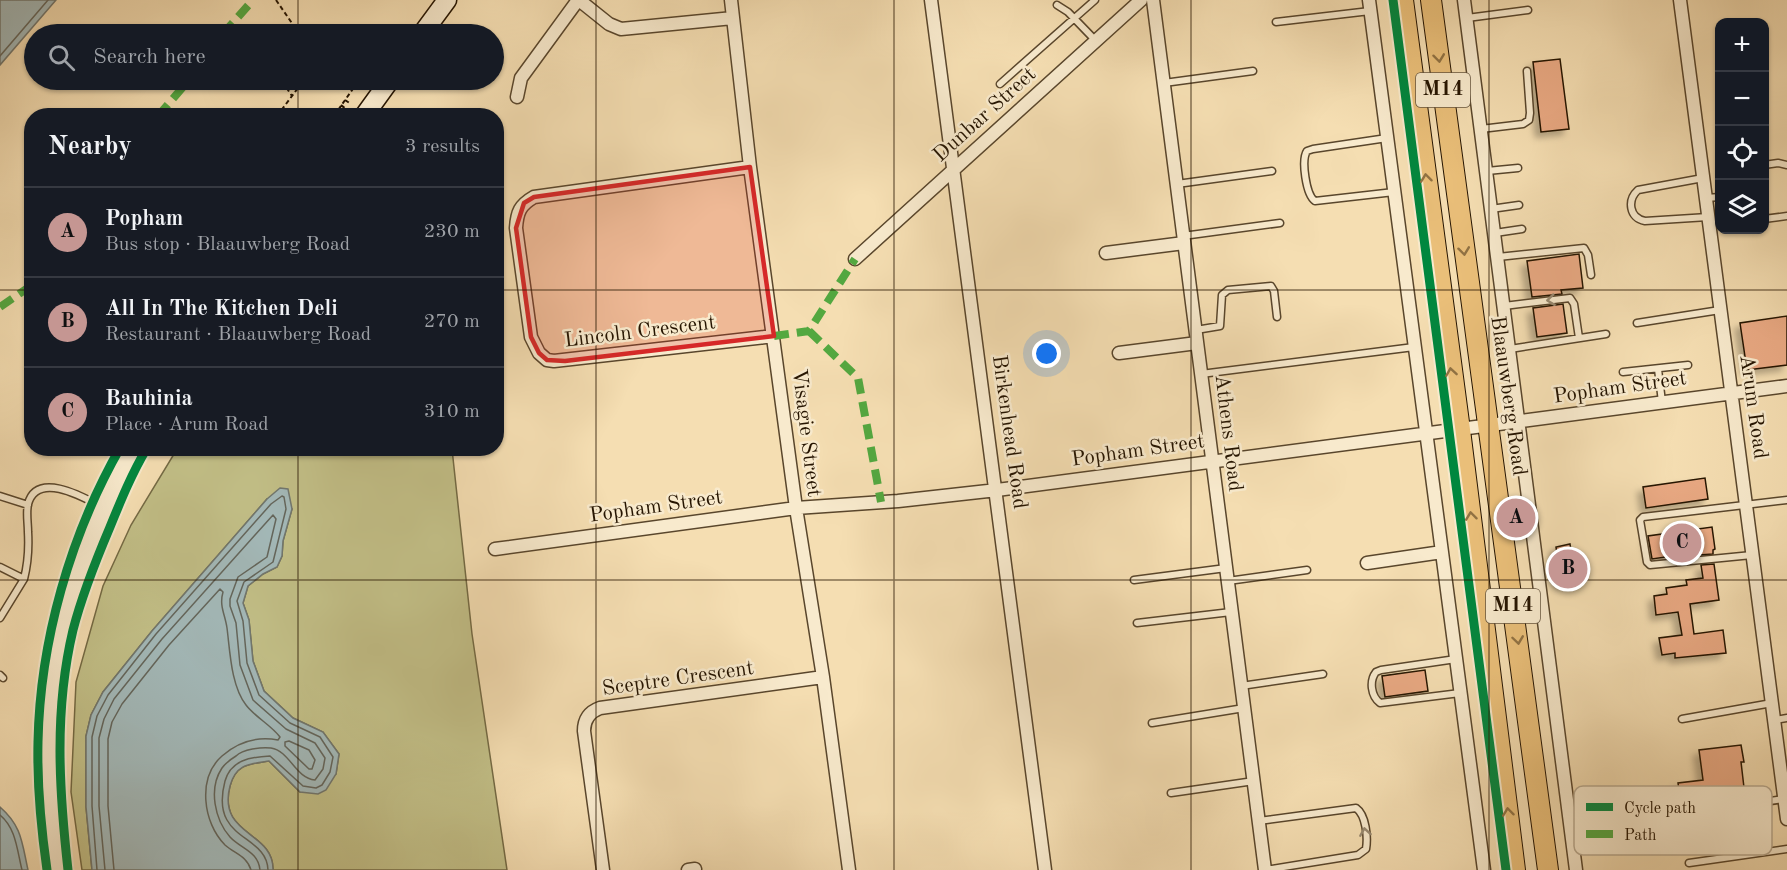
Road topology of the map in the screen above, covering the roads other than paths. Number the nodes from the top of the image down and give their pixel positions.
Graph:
1 (447, 0) edge
2 (578, 0) edge
3 (731, 0) edge
4 (931, 0) edge
5 (1095, 0) edge
6 (1141, 0) edge
7 (1153, 0) edge
8 (1403, 0) edge
9 (1431, 0) edge
10 (1464, 0) edge
11 (1680, 0) edge
12 (1057, 4) dead end
13 (1370, 5) edge
14 (1527, 10) dead end
15 (733, 18) junction
16 (1467, 18) junction
17 (1075, 19) junction
18 (1276, 22) dead end
19 (429, 24) edge
20 (1096, 41) junction
21 (1253, 70) dead end
22 (1527, 71) dead end
23 (1164, 83) junction
24 (1000, 84) dead end
25 (378, 90) edge
26 (517, 97) dead end
27 (357, 108) edge
28 (1481, 129) junction
29 (1387, 138) junction
30 (1769, 164) edge
31 (1787, 165) edge
32 (750, 166) junction
33 (1518, 168) dead end
34 (953, 169) junction
35 (1272, 171) dead end
36 (1487, 171) junction
37 (1703, 178) junction
38 (1176, 184) junction
39 (1394, 192) junction
40 (1715, 198) edge
41 (1706, 199) junction
42 (1519, 205) dead end
43 (1491, 209) junction
44 (1787, 216) edge
45 (1708, 217) junction
46 (1769, 218) edge
47 (1280, 223) dead end
48 (1522, 229) dead end
49 (1495, 232) junction
50 (1184, 240) junction
51 (1106, 253) dead end
52 (1498, 257) junction
53 (855, 259) dead end
54 (1591, 275) dead end
55 (1504, 306) junction
56 (1720, 310) junction
57 (1277, 317) dead end
58 (1637, 323) dead end
59 (1606, 334) dead end
60 (774, 336) junction
61 (1196, 336) junction
62 (1579, 339) junction
63 (1414, 348) junction
64 (1510, 349) junction
65 (1119, 353) dead end
66 (1688, 364) dead end
67 (1658, 369) junction
68 (1623, 372) dead end
69 (1201, 374) junction
70 (1787, 386) edge
71 (1731, 393) junction
72 (1662, 402) junction
73 (1519, 421) junction
74 (1488, 425) junction
75 (1460, 429) junction
76 (1426, 433) junction
77 (130, 456) edge
78 (1212, 460) junction
79 (997, 490) junction
80 (0, 496) edge
81 (1787, 500) edge
82 (28, 505) junction
83 (1746, 505) junction
84 (103, 507) junction
85 (796, 508) junction
86 (495, 549) dead end
87 (1442, 552) junction
88 (1752, 555) junction
89 (1367, 563) dead end
90 (0, 567) edge
91 (1226, 568) junction
92 (1307, 570) dead end
93 (24, 579) junction
94 (1134, 580) dead end
95 (1228, 582) junction
96 (1232, 612) junction
97 (0, 618) edge
98 (1137, 623) dead end
99 (1456, 659) junction
100 (1323, 674) dead end
101 (823, 677) junction
102 (1241, 686) junction
103 (1460, 693) junction
104 (1772, 703) junction
105 (1244, 708) junction
106 (1682, 718) dead end
107 (1780, 719) edge
108 (1152, 723) dead end
109 (1254, 781) junction
110 (1171, 793) dead end
111 (1784, 799) junction
112 (1772, 800) edge
113 (1787, 819) edge
114 (1259, 821) junction
115 (1787, 849) edge
116 (1772, 850) edge
117 (1574, 854) edge
118 (1574, 855) edge
119 (1741, 855) edge
120 (1689, 863) dead end
121 (54, 870) edge
122 (603, 870) edge
123 (849, 870) edge
124 (1046, 870) edge
125 (1266, 870) edge
126 (1484, 870) edge
127 (1515, 870) edge
128 (1548, 870) edge
129 (1576, 870) edge

1 - 19 main road
2 - 15 street
2 - 26 street
3 - 15 street, Visagie Street
4 - 34 street, Birkenhead Road
5 - 17 lane
6 - 20 street, Dunbar Street
7 - 23 street, Athens Road
75 -> 8 main road, M14
9 -> 74 main road, Blaauwberg Road / M14
10 - 16 street, Blaauwberg Road
11 - 37 street, Arum Road
12 - 17 lane
13 - 18 lane
13 - 29 street
14 - 16 lane
15 - 32 street, Visagie Street
16 - 28 street, Blaauwberg Road
17 - 20 lane
17 - 24 lane
20 - 34 street, Dunbar Street
21 - 23 lane
22 - 28 lane
23 - 38 street, Athens Road
25 - 27 main road
28 - 36 street, Blaauwberg Road
29 - 39 street
29 - 39 lane
30 - 31 lane
32 - 60 street, Visagie Street
32 - 60 street, Lincoln Crescent
33 - 36 lane
34 - 53 street, Dunbar Street
34 - 79 street, Birkenhead Road
35 - 38 lane
36 - 43 street, Blaauwberg Road
37 - 41 street, Arum Road
37 - 45 lane
38 - 50 street, Athens Road
39 - 63 street
40 - 41 lane
41 - 45 street, Arum Road
42 - 43 lane
43 - 49 street, Blaauwberg Road
44 - 46 lane
45 - 56 street, Arum Road
47 - 50 lane
48 - 49 lane
49 - 52 street, Blaauwberg Road
50 - 51 street
50 - 61 street, Athens Road
52 - 54 lane
52 - 55 street, Blaauwberg Road
62 -> 55 lane
55 - 64 street, Blaauwberg Road
56 - 58 lane
56 - 71 street, Arum Road
57 - 61 lane
59 - 62 lane
60 - 85 street, Visagie Street
61 - 65 street
61 - 69 street, Athens Road
62 - 64 lane
63 - 69 lane
63 - 76 street
64 - 73 street, Blaauwberg Road
66 - 67 lane
67 - 68 lane
67 - 72 lane
69 - 78 street, Athens Road
70 - 71 street, Popham Street
71 - 72 street, Popham Street
71 - 83 street, Arum Road
72 - 73 street, Popham Street
73 - 74 street, Popham Street
73 - 117 street, Blaauwberg Road
74 - 75 street, Popham Street
74 -> 128 main road, Blaauwberg Road / M14
75 - 76 street, Popham Street
127 -> 75 main road, M14
76 - 78 street, Popham Street
76 - 87 street
77 - 84 main road
78 - 79 street, Popham Street
78 - 91 street, Athens Road
79 - 85 street, Popham Street
79 - 124 street, Birkenhead Road
80 - 82 lane
81 - 83 lane
82 - 84 lane
82 - 93 lane
83 - 88 street, Arum Road
83 - 88 lane
84 - 121 main road
85 - 86 street, Popham Street
85 - 101 street, Visagie Street
87 - 89 street
87 - 99 street
88 - 104 street, Arum Road
90 - 93 lane
91 - 94 lane
91 - 95 street, Athens Road
92 - 95 lane
93 - 97 lane
95 - 96 street, Athens Road
96 - 98 lane
96 - 102 street, Athens Road
99 - 103 street
99 - 103 lane
100 - 102 lane
101 - 122 street, Sceptre Crescent
101 - 123 street, Visagie Street
102 - 105 street, Athens Road
103 - 126 street
104 - 106 lane
104 - 107 street, Arum Road
105 - 108 lane
105 - 109 street, Athens Road
107 - 111 street, Arum Road
109 - 110 lane
109 - 114 street, Athens Road
111 - 112 lane
111 - 113 street, Arum Road
114 - 125 street, Athens Road
125 -> 114 lane
115 - 116 lane
118 - 129 street, Blaauwberg Road
119 - 120 lane

